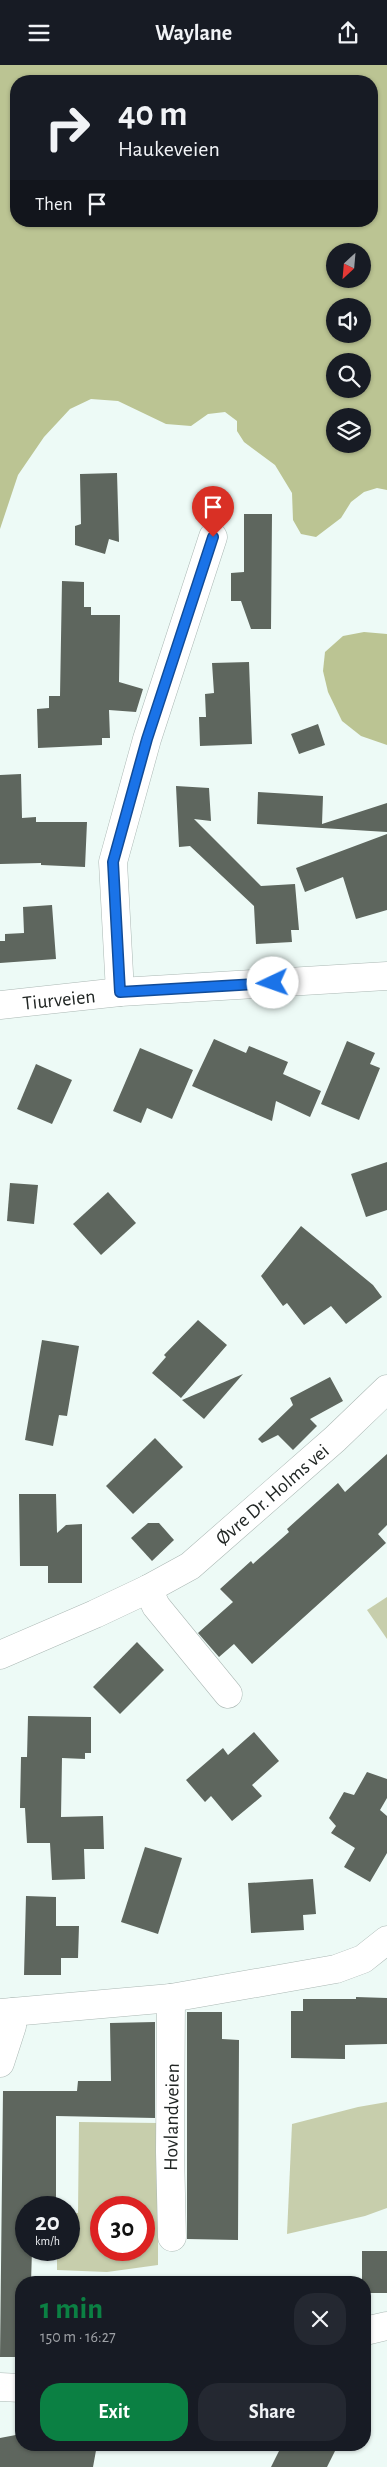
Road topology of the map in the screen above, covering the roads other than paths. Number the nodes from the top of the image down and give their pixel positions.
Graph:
1 (213, 537) dead end
2 (387, 976) edge
3 (120, 992) junction
4 (0, 1005) edge
5 (387, 1389) edge
6 (148, 1589) junction
7 (0, 1655) edge
8 (228, 1694) dead end
9 (387, 1940) edge
10 (171, 1998) junction
11 (7, 2013) edge
12 (0, 2063) edge
13 (172, 2237) dead end
14 (387, 2326) edge
15 (371, 2330) edge
16 (0, 2387) edge
17 (15, 2388) edge

1 - 3 street
2 - 3 street, Tiurveien
3 - 4 street, Tiurveien
5 - 6 street, Øvre Dr. Holms vei
6 - 7 street, Øvre Dr. Holms vei
6 - 8 street
9 - 10 street
10 - 11 street
10 - 13 street, Hovlandveien
11 - 12 street
14 - 15 street
16 - 17 street

